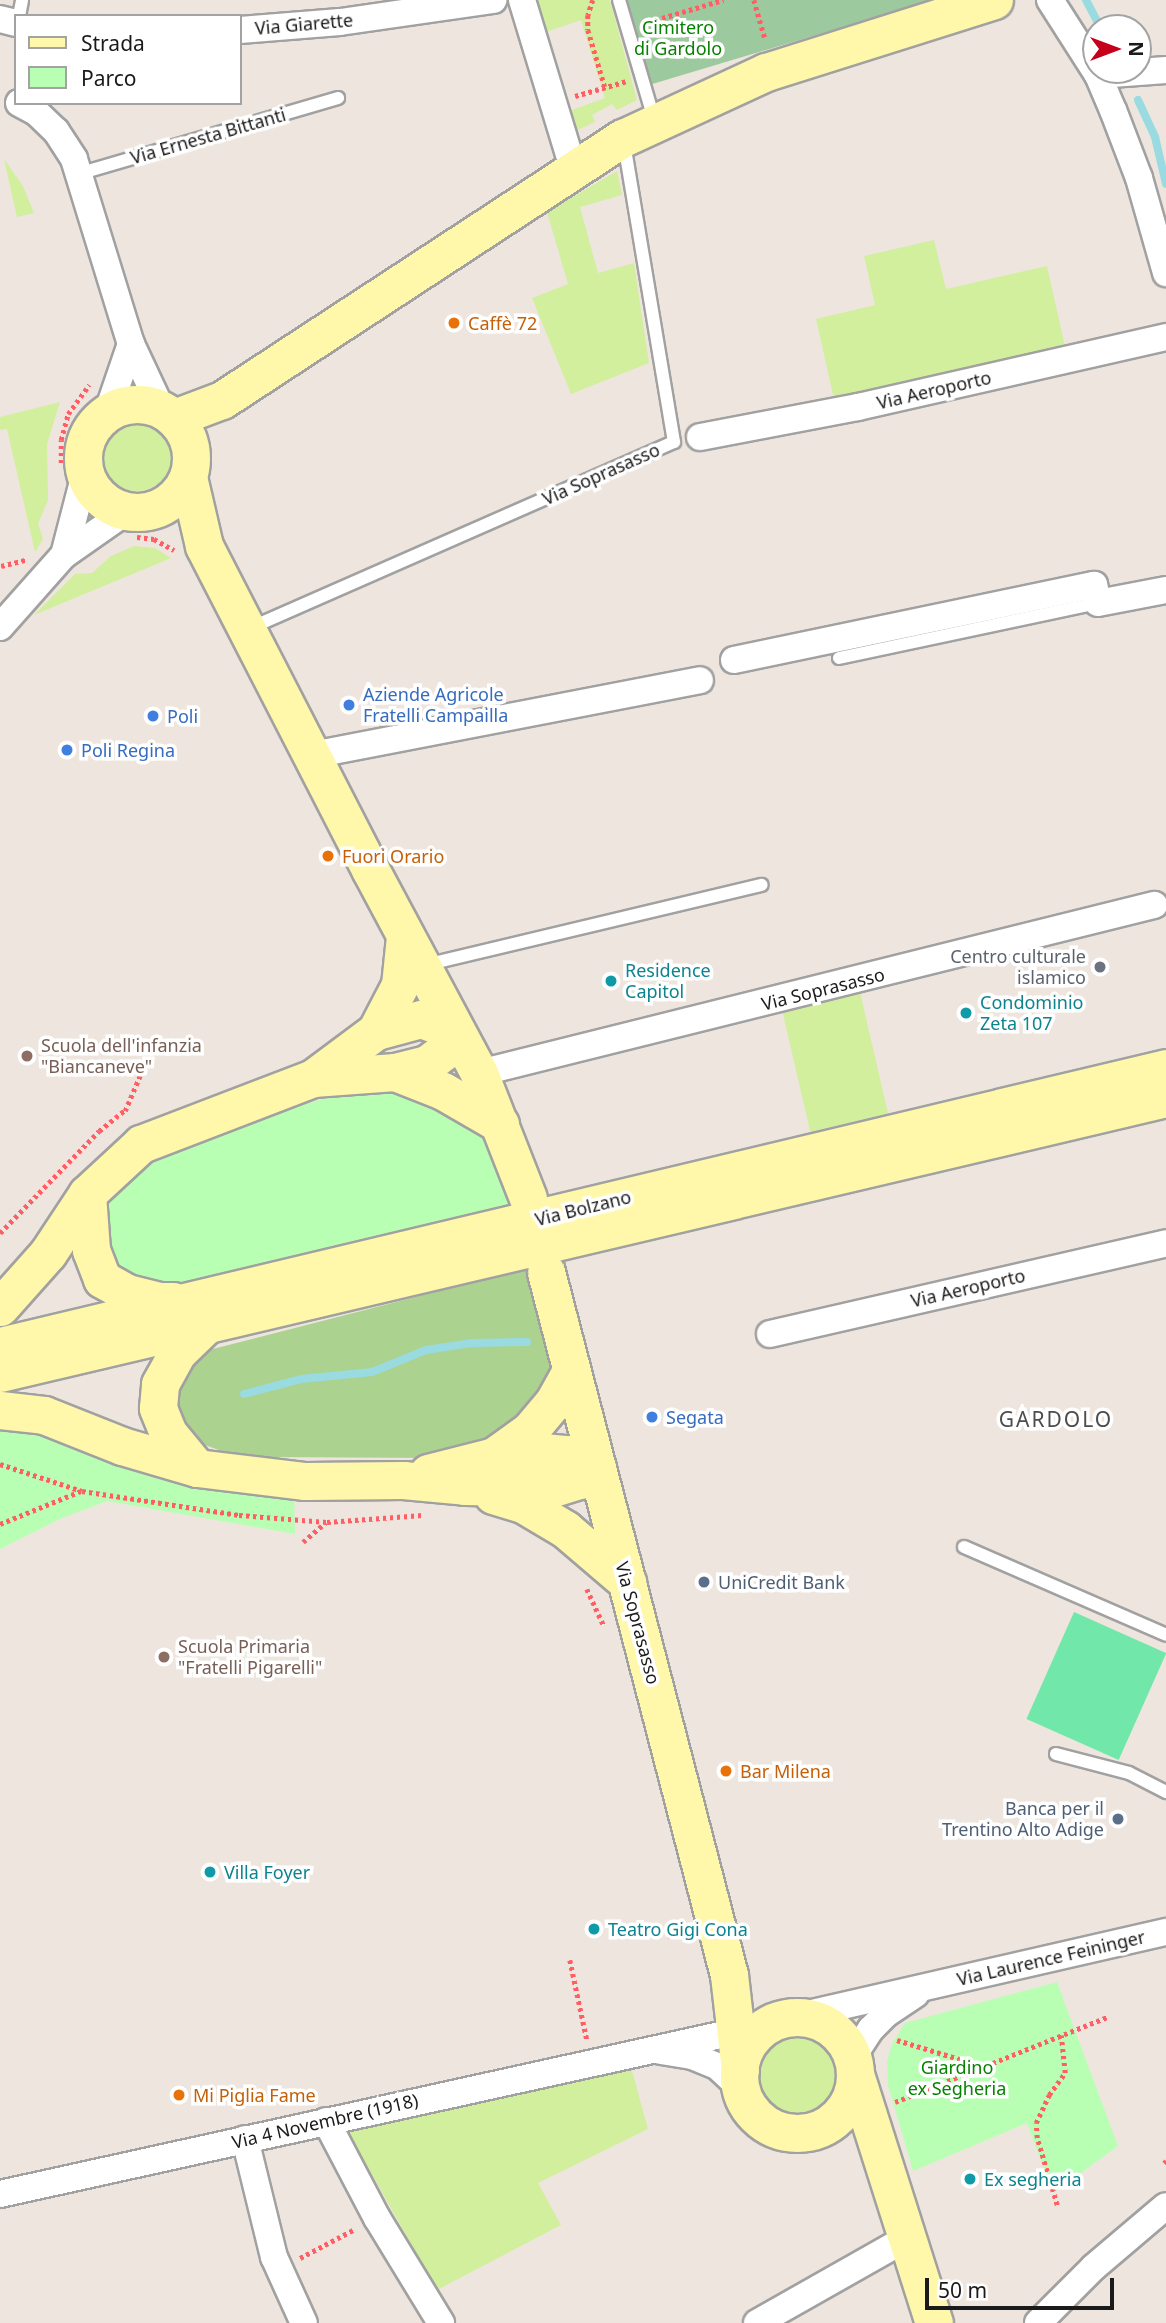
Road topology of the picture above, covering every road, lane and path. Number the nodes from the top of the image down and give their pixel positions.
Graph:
1 (493, 0) edge
2 (523, 0) edge
3 (593, 0) edge
4 (619, 0) edge
5 (723, 0) edge
6 (754, 0) edge
7 (994, 0) edge
8 (1050, 0) edge
9 (662, 18) dead end
10 (242, 30) edge
11 (765, 38) dead end
12 (1082, 50) edge
13 (641, 76) junction
14 (1102, 84) edge
15 (605, 87) junction
16 (338, 98) dead end
17 (552, 103) junction
18 (23, 105) edge
19 (639, 130) junction
20 (574, 170) junction
21 (78, 174) junction
22 (1166, 274) edge
23 (1166, 337) edge
24 (131, 344) junction
25 (100, 396) junction
26 (700, 437) dead end
27 (178, 438) junction
28 (73, 475) junction
29 (137, 519) junction
30 (190, 549) junction
31 (64, 555) junction
32 (37, 558) dead end
33 (1, 566) edge
34 (1166, 590) edge
35 (1098, 603) junction
36 (0, 627) edge
37 (247, 630) junction
38 (839, 658) dead end
39 (734, 660) dead end
40 (700, 680) dead end
41 (312, 755) junction
42 (762, 885) dead end
43 (1160, 903) edge
44 (413, 951) junction
45 (376, 1031) junction
46 (456, 1031) junction
47 (1166, 1068) edge
48 (142, 1071) dead end
49 (395, 1072) junction
50 (479, 1073) junction
51 (313, 1077) junction
52 (1166, 1098) edge
53 (125, 1110) junction
54 (128, 1117) dead end
55 (500, 1124) junction
56 (87, 1194) junction
57 (528, 1198) dead end
58 (0, 1233) edge
59 (1166, 1243) edge
60 (48, 1253) junction
61 (15, 1270) dead end
62 (546, 1272) dead end
63 (0, 1307) edge
64 (206, 1312) junction
65 (770, 1334) dead end
66 (0, 1346) edge
67 (571, 1370) junction
68 (0, 1373) edge
69 (0, 1410) edge
70 (494, 1457) junction
71 (0, 1464) edge
72 (197, 1468) junction
73 (597, 1468) junction
74 (403, 1480) junction
75 (465, 1486) junction
76 (82, 1491) junction
77 (425, 1514) dead end
78 (327, 1522) junction
79 (0, 1524) edge
80 (303, 1542) dead end
81 (964, 1547) dead end
82 (579, 1579) dead end
83 (627, 1582) junction
84 (607, 1633) dead end
85 (1166, 1635) edge
86 (1056, 1754) dead end
87 (1166, 1792) edge
88 (1166, 1932) edge
89 (680, 1933) dead end
90 (667, 1936) dead end
91 (570, 1960) dead end
92 (729, 1975) junction
93 (937, 1984) junction
94 (1108, 2017) dead end
95 (780, 2021) junction
96 (735, 2031) junction
97 (1061, 2035) junction
98 (894, 2039) dead end
99 (649, 2049) junction
100 (592, 2062) junction
101 (854, 2066) junction
102 (984, 2066) junction
103 (740, 2079) junction
104 (892, 2104) dead end
105 (326, 2121) junction
106 (809, 2132) junction
107 (245, 2139) junction
108 (890, 2180) junction
109 (0, 2194) edge
110 (1057, 2205) dead end
111 (1166, 2206) edge
112 (377, 2218) junction
113 (907, 2238) junction
114 (279, 2269) junction
115 (304, 2323) edge
116 (442, 2323) edge
117 (757, 2323) edge
118 (934, 2323) edge
119 (1038, 2323) edge

1 - 10 street, Via Giarette
2 - 17 street
3 - 15 path
4 - 13 lane
5 - 9 path
6 - 11 path
7 - 19 main road
8 - 12 street
13 - 15 path
13 - 19 lane
14 - 22 street
15 - 17 path
16 - 21 lane, Via Ernesta Bittanti
17 - 20 street
18 - 21 street
19 - 20 main road
19 - 37 lane, Via Soprasasso
20 - 27 main road
21 - 24 street
23 - 26 street, Via Aeroporto
24 - 25 street
24 - 27 street
25 - 27 main road
25 - 28 main road
25 - 28 path
27 - 29 main road
27 - 30 main road
28 - 29 main road
28 - 31 street
29 - 30 main road
29 - 30 path
29 - 31 street
30 - 37 main road
31 - 36 street
32 - 33 path
34 - 35 street
35 - 38 lane
35 - 39 street
37 - 41 main road
40 - 41 street
41 - 44 main road
42 - 44 lane
43 - 50 street, Via Soprasasso
44 - 45 main road
44 - 46 main road
45 - 46 main road
45 - 51 main road
46 - 49 main road
46 - 50 main road
47 - 64 main road, Via Bolzano
48 - 53 path
49 - 51 main road
49 - 55 main road
50 - 55 main road
51 - 56 main road
52 - 64 main road, Via Bolzano
53 - 54 path
53 - 58 path
55 - 57 main road
56 - 60 main road
56 - 64 main road
59 - 65 street, Via Aeroporto
60 - 61 lane
60 - 63 main road
62 - 67 main road, Via Soprasasso
64 - 66 main road, Via Bolzano
64 - 68 main road, Via Bolzano
64 - 72 main road
67 - 70 main road
67 - 73 main road, Via Soprasasso
69 - 72 main road
70 - 73 main road
70 - 74 main road
71 - 76 path
72 - 74 main road
73 - 75 main road
73 - 83 main road, Via Soprasasso
74 - 75 main road
75 - 83 main road
76 - 78 path
76 - 79 path
77 - 78 path
78 - 80 path
81 - 85 lane
82 - 84 path
83 - 92 main road, Via Soprasasso
86 - 87 lane
88 - 93 street, Via Laurence Feininger
89 - 90 path
91 - 100 path
92 - 95 main road, Via Soprasasso
92 - 96 main road, Via Soprasasso
93 - 95 street, Via Laurence Feininger
93 - 101 street, Via Laurence Feininger
94 - 97 path
95 - 96 street, Via 4 Novembre (1918)
95 - 101 main road
95 - 103 main road
96 - 99 street, Via 4 Novembre (1918)
96 - 103 main road, Via Soprasasso
97 - 102 path
97 - 110 path
98 - 102 path
99 - 100 street, Via 4 Novembre (1918)
99 - 103 street, Via 4 Novembre (1918)
100 - 105 street, Via 4 Novembre (1918)
101 - 106 main road
101 - 108 main road
102 - 104 path
103 - 106 main road
105 - 107 street, Via 4 Novembre (1918)
105 - 112 street
106 - 108 main road
107 - 109 street, Via 4 Novembre (1918)
107 - 114 street
108 - 113 main road
111 - 119 street
112 - 114 path
112 - 116 street
113 - 117 street
113 - 118 main road
114 - 115 street

